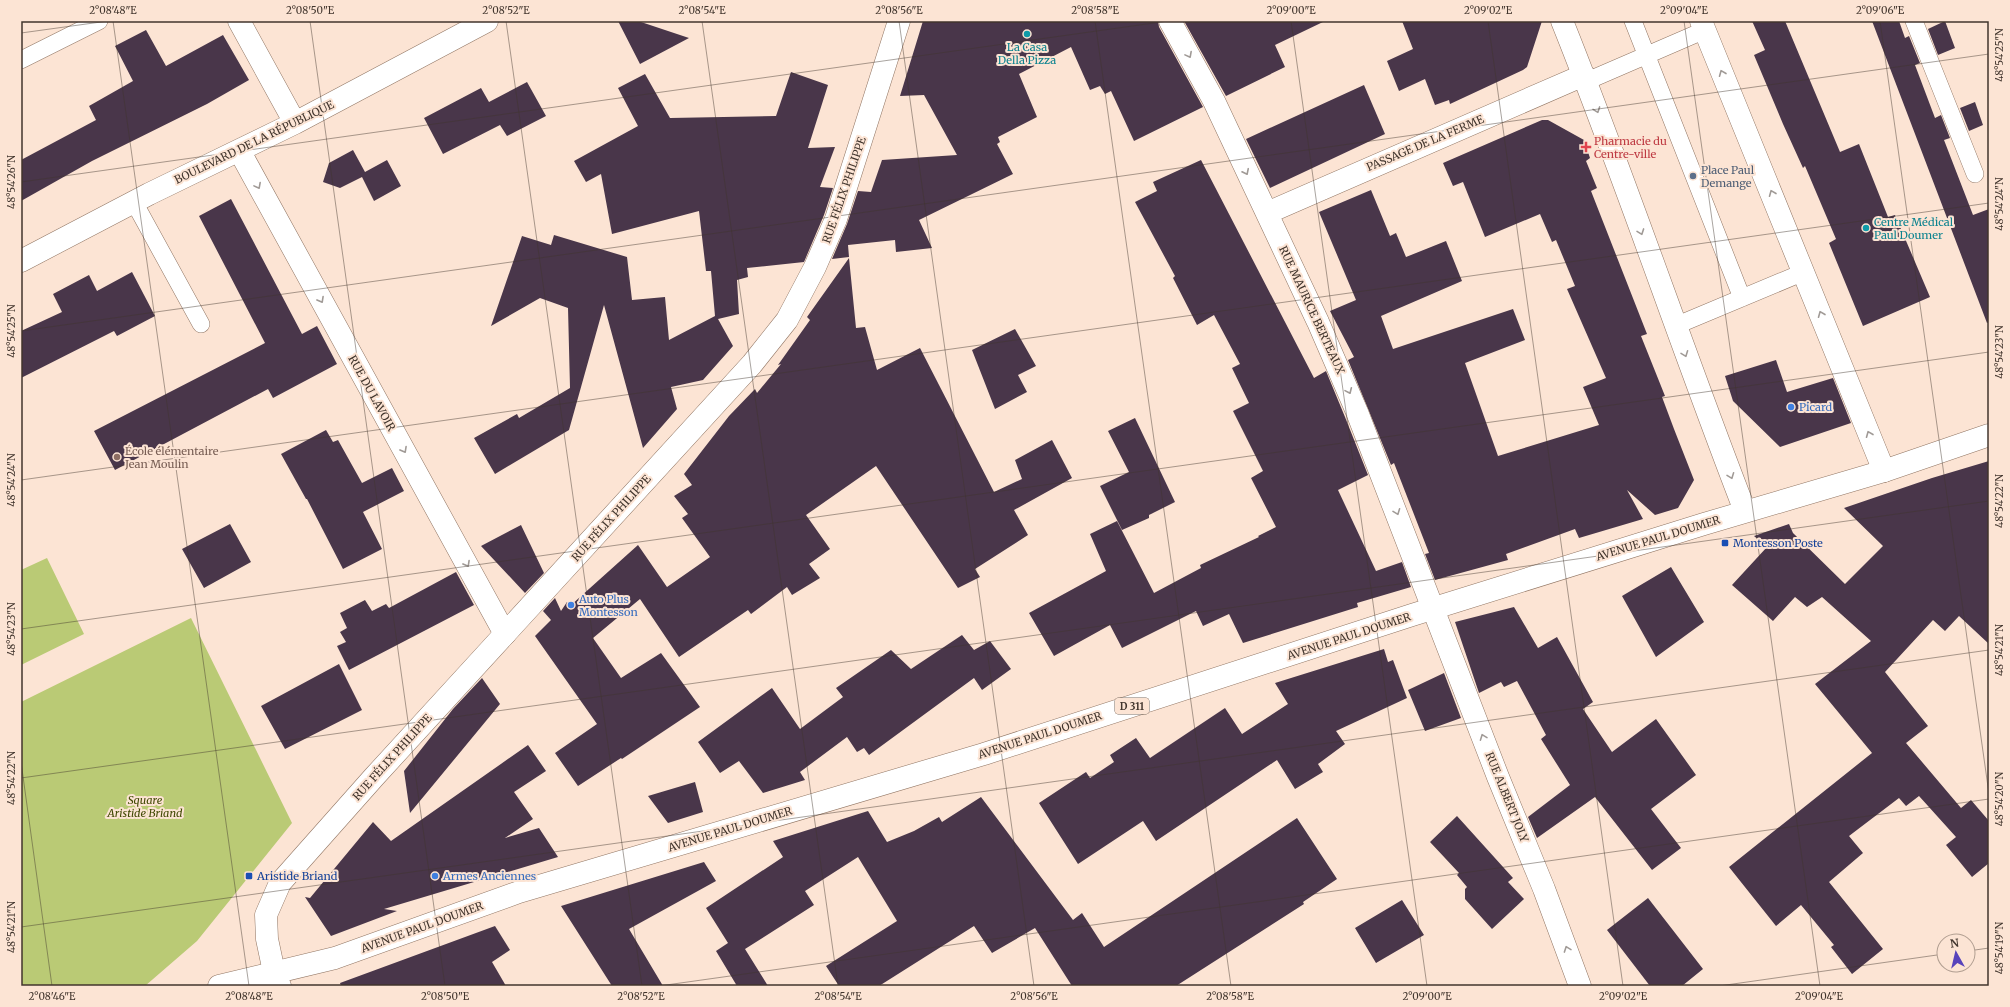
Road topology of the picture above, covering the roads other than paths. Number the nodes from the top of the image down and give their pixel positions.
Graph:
1 (99, 21) edge
2 (239, 21) edge
3 (487, 21) edge
4 (899, 21) edge
5 (1170, 21) edge
6 (1562, 21) edge
7 (1633, 21) edge
8 (1914, 21) edge
9 (1703, 26) edge
10 (1647, 56) junction
11 (21, 60) edge
12 (1585, 78) junction
13 (295, 123) junction
14 (240, 152) junction
15 (1975, 174) dead end
16 (134, 202) junction
17 (1267, 213) junction
18 (21, 261) edge
19 (1804, 272) junction
20 (1742, 298) junction
21 (201, 324) dead end
22 (1675, 326) junction
23 (1989, 435) edge
24 (1884, 471) junction
25 (1745, 511) junction
26 (1434, 608) junction
27 (505, 634) junction
28 (277, 979) edge
29 (219, 986) edge
30 (1580, 986) edge

1 - 11 lane
2 - 13 street
3 - 13 street, BOULEVARD DE LA RÉPUBLIQUE
4 - 27 street, RUE FÉLIX PHILIPPE
5 -> 17 street, RUE MAURICE BERTEAUX
6 - 12 street
7 - 10 lane
8 - 15 lane
9 - 10 lane
19 -> 9 street
10 - 12 lane
10 - 20 lane
12 - 17 street, PASSAGE DE LA FERME
12 -> 22 street
13 - 14 street, BOULEVARD DE LA RÉPUBLIQUE
14 - 16 street, BOULEVARD DE LA RÉPUBLIQUE
14 -> 27 street, RUE DU LAVOIR
16 - 18 street, BOULEVARD DE LA RÉPUBLIQUE
16 - 21 lane
17 -> 26 street, RUE MAURICE BERTEAUX
19 - 20 lane
24 -> 19 street
20 - 22 lane
22 -> 25 street
23 - 24 street, AVENUE PAUL DOUMER / D 311
24 - 25 street, AVENUE PAUL DOUMER / D 311
25 - 26 street, AVENUE PAUL DOUMER / D 311
26 - 28 street, AVENUE PAUL DOUMER / D 311
30 -> 26 street, RUE ALBERT JOLY
27 - 28 street, RUE FÉLIX PHILIPPE
28 - 29 street, D 311

